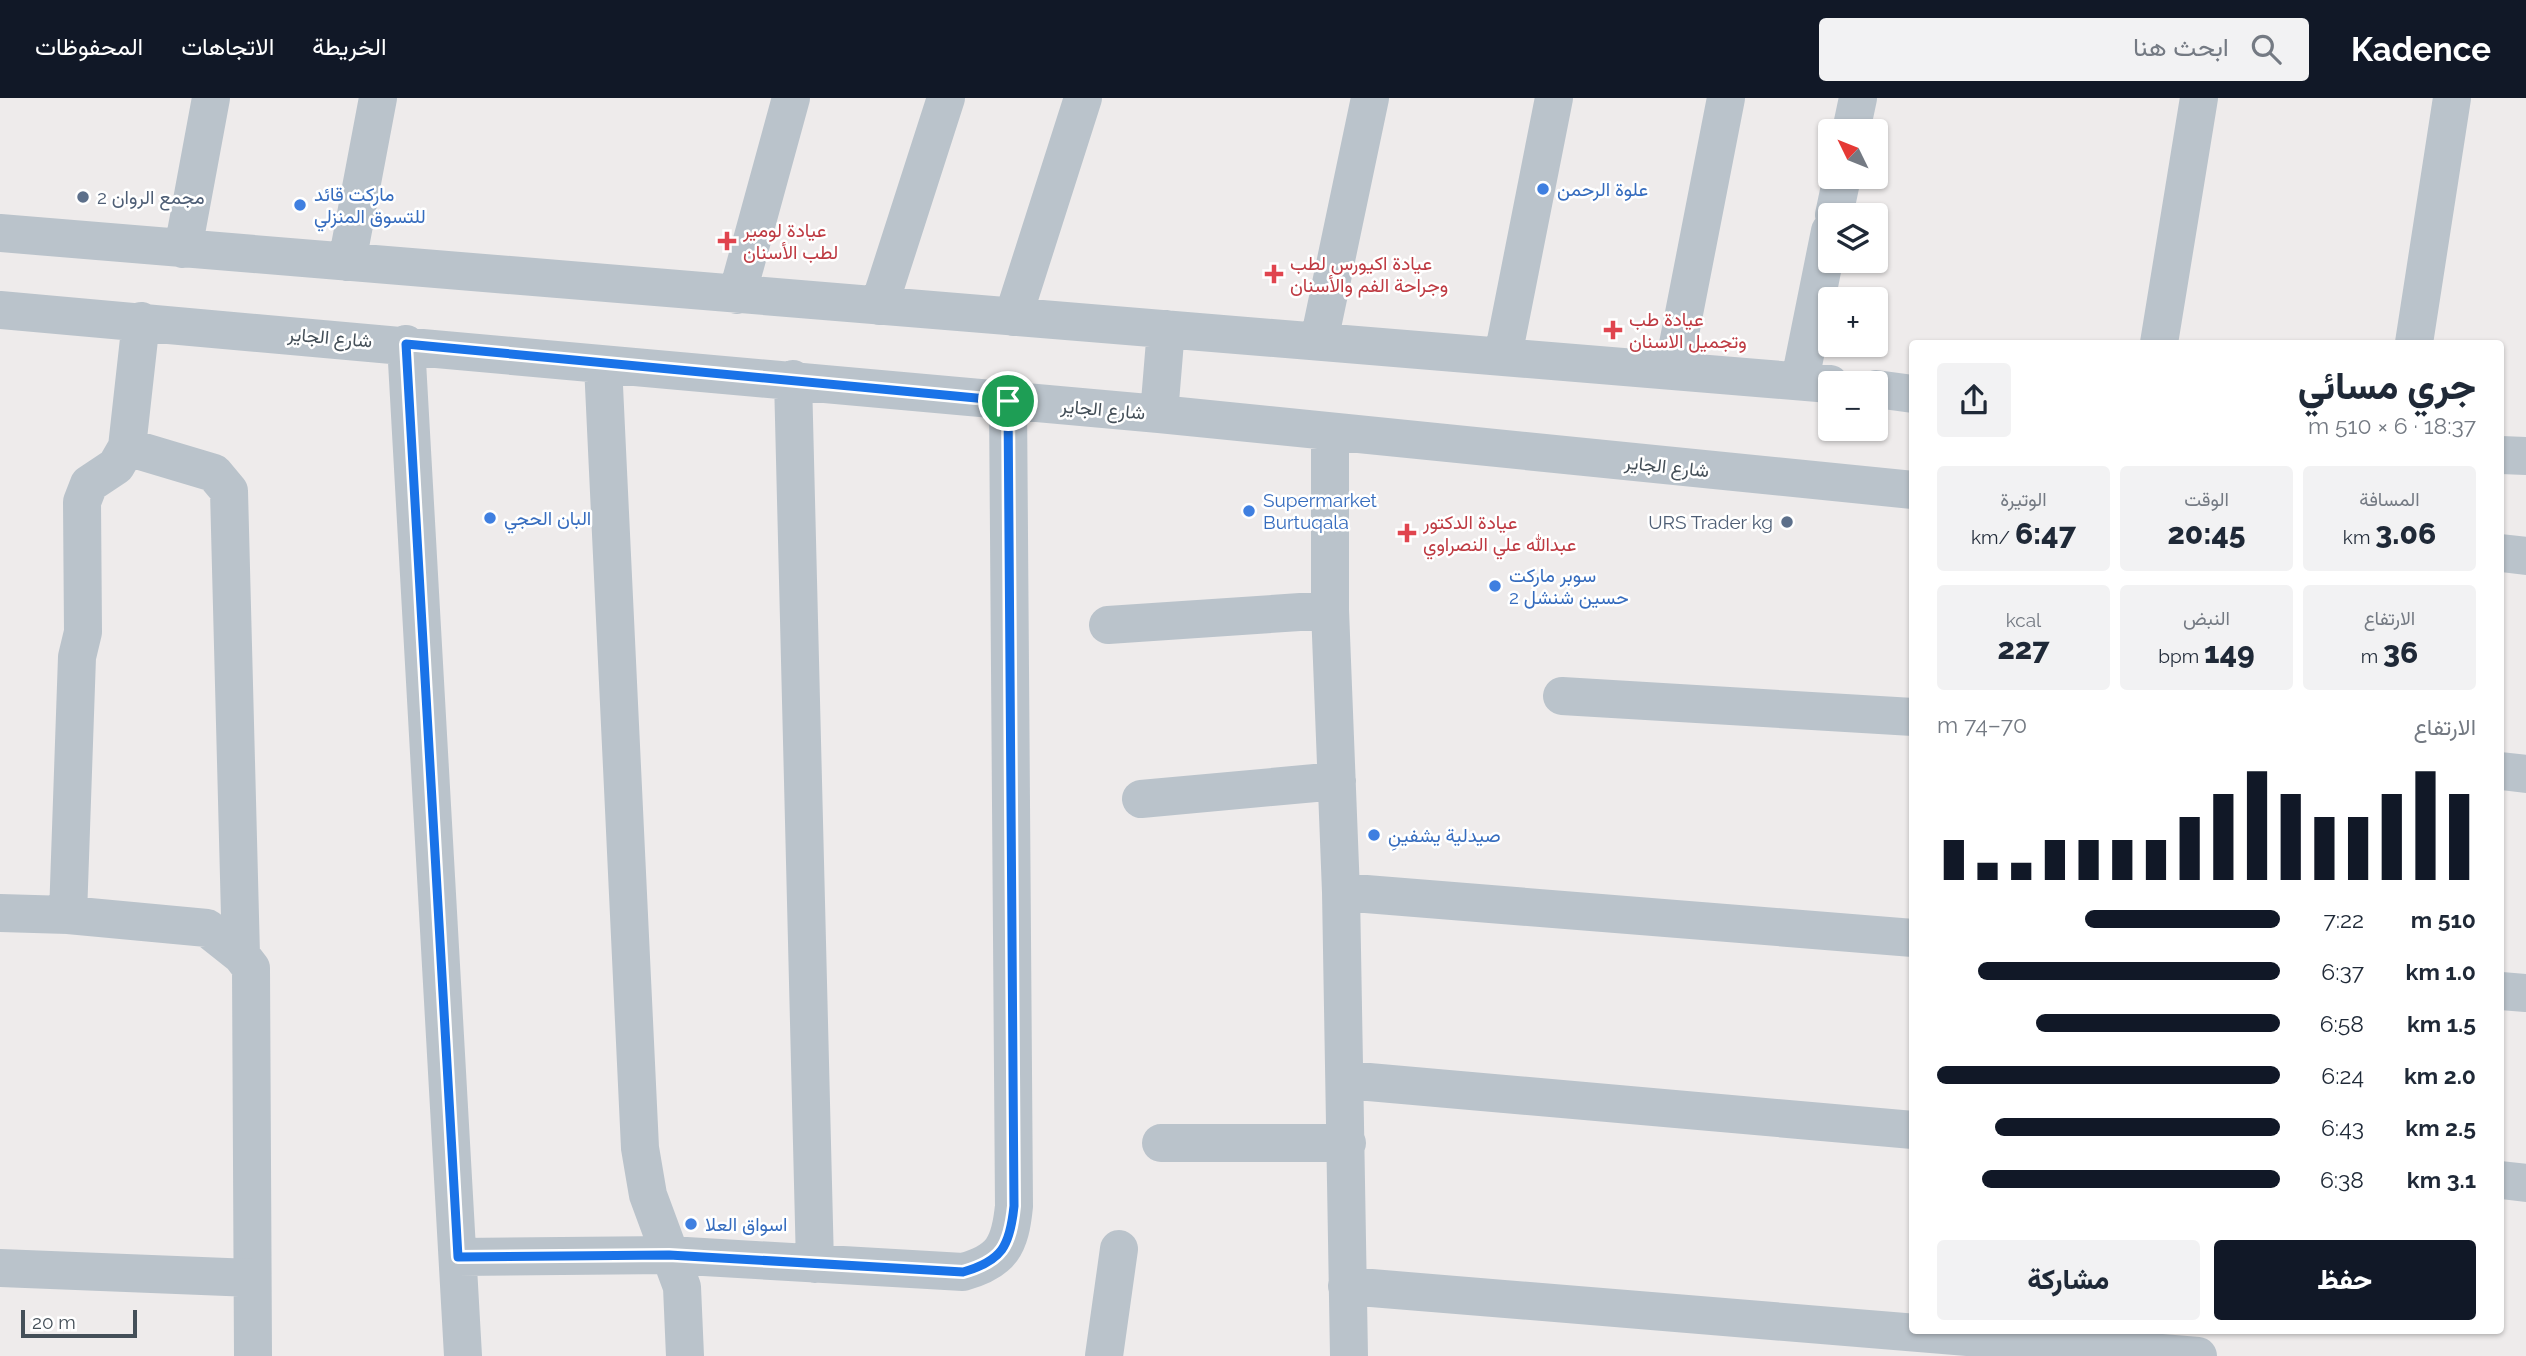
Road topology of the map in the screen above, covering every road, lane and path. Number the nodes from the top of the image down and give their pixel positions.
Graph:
1 (211, 98) edge
2 (378, 98) edge
3 (791, 98) edge
4 (946, 98) edge
5 (1083, 98) edge
6 (1370, 98) edge
7 (1554, 98) edge
8 (1726, 98) edge
9 (1858, 98) edge
10 (2199, 98) edge
11 (2452, 98) edge
12 (1854, 119) edge
13 (0, 233) edge
14 (183, 248) junction
15 (347, 262) junction
16 (1826, 273) edge
17 (737, 295) junction
18 (879, 306) junction
19 (0, 310) edge
20 (1013, 317) junction
21 (141, 321) junction
22 (1166, 329) junction
23 (2159, 340) edge
24 (2414, 340) edge
25 (1319, 341) junction
26 (406, 344) junction
27 (1503, 356) junction
28 (603, 365) junction
29 (1673, 370) junction
30 (793, 379) junction
31 (1815, 382) edge
32 (1888, 391) edge
33 (1909, 393) edge
34 (1008, 401) junction
35 (1159, 414) junction
36 (1330, 432) junction
37 (127, 447) junction
38 (2504, 455) edge
39 (2526, 456) edge
40 (1909, 490) edge
41 (2504, 553) edge
42 (2526, 556) edge
43 (1330, 610) junction
44 (1108, 625) dead end
45 (1562, 696) dead end
46 (1909, 717) edge
47 (2504, 771) edge
48 (2526, 774) edge
49 (1337, 781) junction
50 (1141, 799) dead end
51 (1342, 892) junction
52 (0, 913) edge
53 (68, 915) junction
54 (1909, 939) edge
55 (241, 955) junction
56 (2504, 991) edge
57 (2526, 993) edge
58 (1346, 1080) junction
59 (1909, 1130) edge
60 (1161, 1143) dead end
61 (1347, 1143) junction
62 (2504, 1181) edge
63 (2526, 1183) edge
64 (1119, 1249) dead end
65 (669, 1255) junction
66 (458, 1257) junction
67 (816, 1264) junction
68 (0, 1268) edge
69 (252, 1279) junction
70 (1348, 1286) junction
71 (1909, 1330) edge
72 (1955, 1334) edge
73 (2082, 1344) edge
74 (253, 1356) edge
75 (463, 1356) edge
76 (685, 1356) edge
77 (1104, 1356) edge
78 (1349, 1356) edge
79 (2197, 1356) edge

1 - 14 street
2 - 15 street
3 - 17 street
4 - 18 street
5 - 20 street
6 - 25 street
7 - 27 street
8 - 29 street
9 - 12 street
10 - 23 street
11 - 24 street
13 - 14 street
14 - 15 street
15 - 17 street
16 - 31 street
17 - 18 street
18 - 20 street
19 - 21 street, شارع الجاير
20 - 22 street
21 - 26 street, شارع الجاير
21 - 37 street
22 - 25 street
22 - 35 street
25 - 27 street
26 - 28 street, شارع الجاير
26 - 66 street
27 - 29 street
28 - 30 street, شارع الجاير
28 - 65 street
29 - 31 street
30 - 34 street, شارع الجاير
30 - 67 street
32 - 33 street
34 - 35 street, شارع الجاير
34 - 67 street
35 - 36 street, شارع الجاير
36 - 40 street, شارع الجاير
36 - 43 street
37 - 53 street
37 - 55 street
38 - 39 street
41 - 42 street
43 - 44 street
43 - 49 street
45 - 46 street
47 - 48 street
49 - 50 street
49 - 51 street
51 - 54 street
51 - 58 street
52 - 53 street
53 - 55 street
55 - 69 street
56 - 57 street
58 - 59 street
58 - 61 street
60 - 61 street
61 - 70 street
62 - 63 street
64 - 77 street
65 - 66 street
65 - 67 street
65 - 76 street
66 - 75 street
68 - 69 street
69 - 74 street
70 - 71 street
70 - 78 street
72 - 73 street
73 - 79 street

